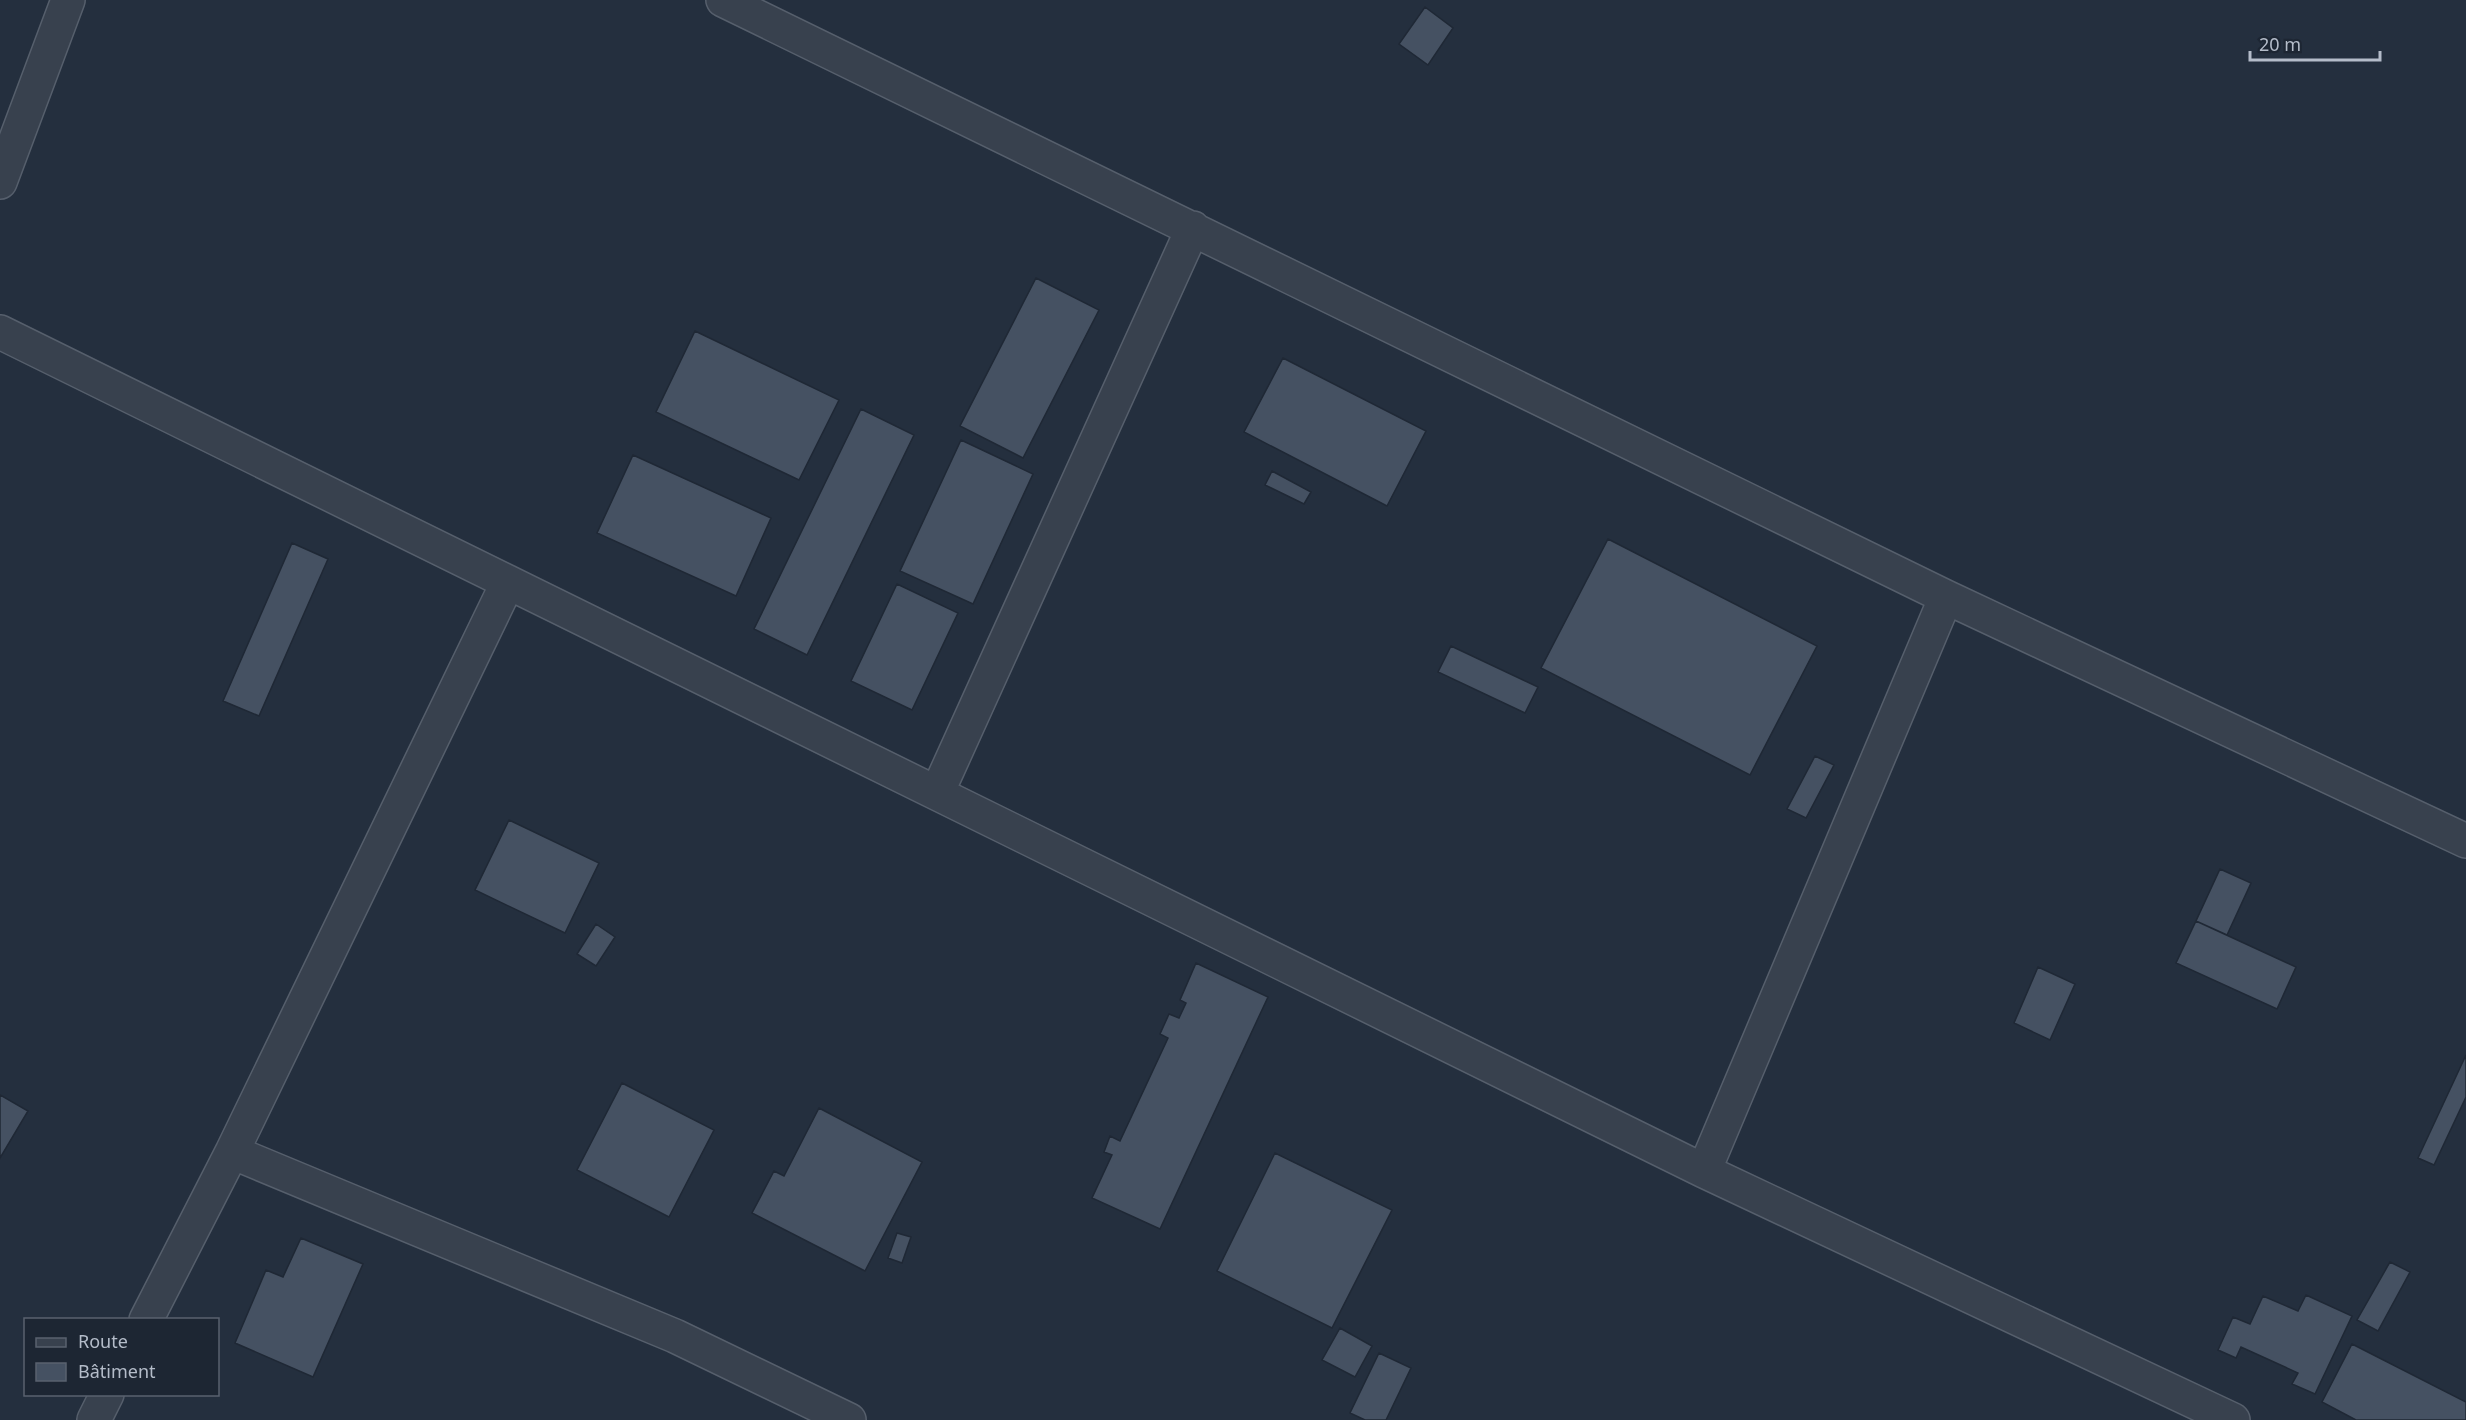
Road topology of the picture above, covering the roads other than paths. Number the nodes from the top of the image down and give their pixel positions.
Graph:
1 (68, 0) edge
2 (723, 0) edge
3 (0, 182) edge
4 (1193, 228) junction
5 (0, 332) edge
6 (508, 582) junction
7 (1946, 597) junction
8 (937, 793) junction
9 (2466, 841) edge
10 (232, 1152) junction
11 (1704, 1171) junction
12 (147, 1318) edge
13 (106, 1396) edge
14 (94, 1420) edge
15 (849, 1420) edge
16 (2233, 1420) edge

1 - 3 street
2 - 4 street
4 - 7 street
4 - 8 street
5 - 6 street
6 - 8 street
6 - 10 street
7 - 9 street
7 - 11 street
8 - 11 street
10 - 12 street
10 - 15 street
11 - 16 street
13 - 14 street

